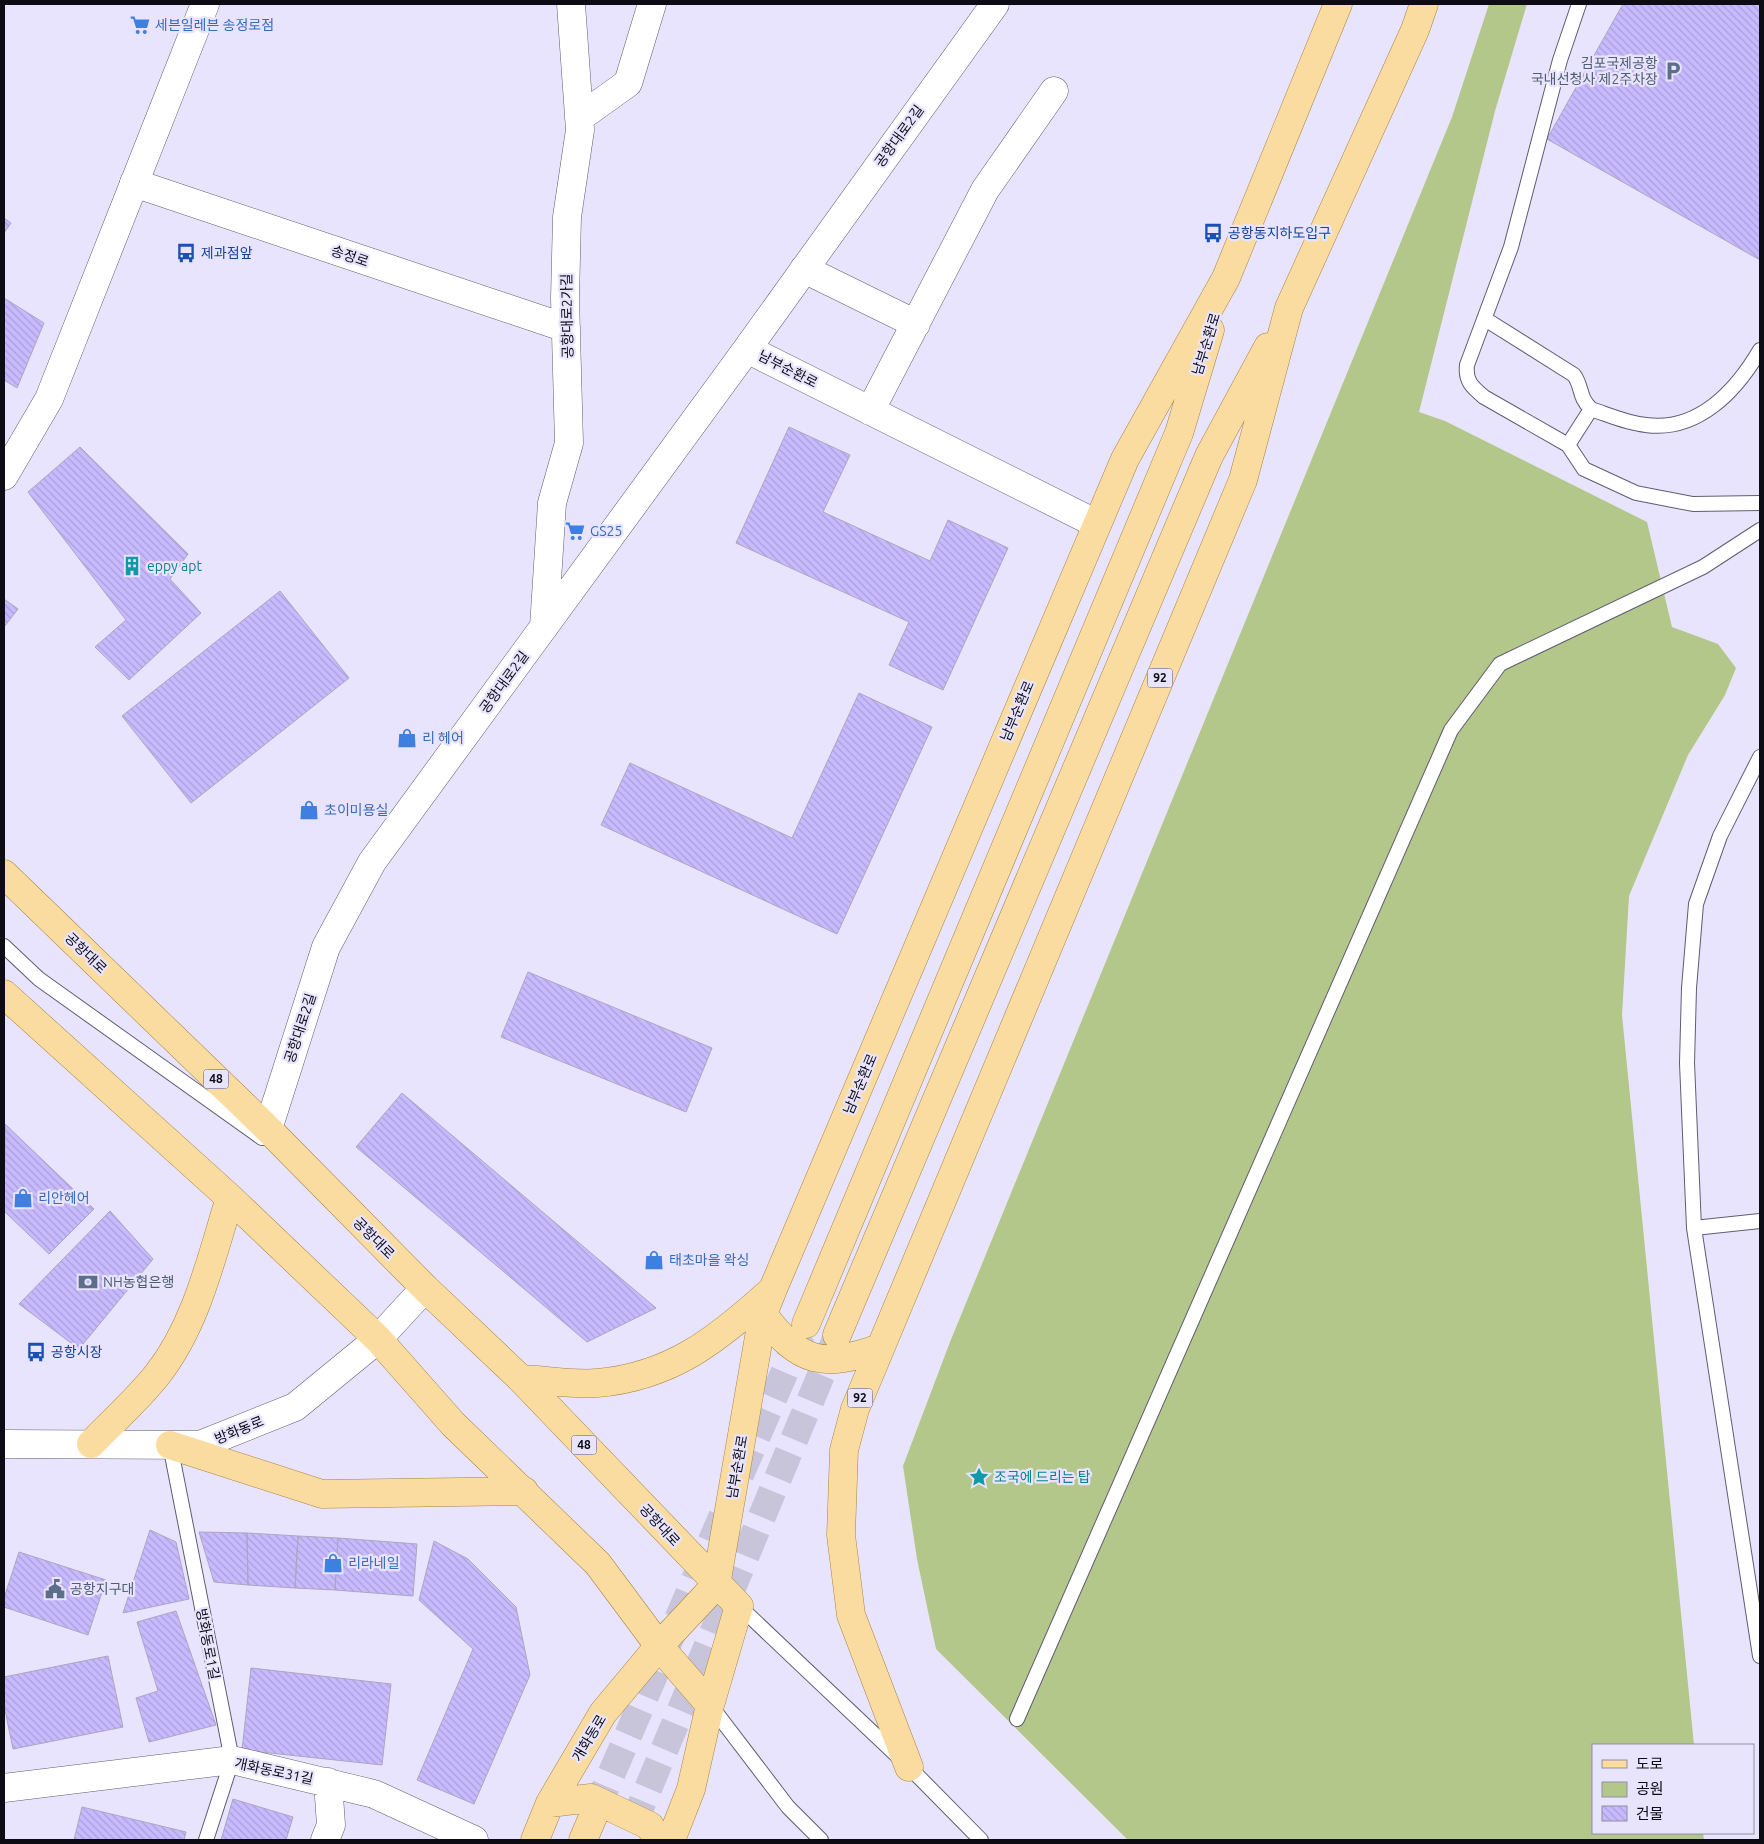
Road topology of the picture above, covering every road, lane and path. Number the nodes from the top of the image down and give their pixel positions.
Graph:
1 (205, 4) edge
2 (571, 4) edge
3 (652, 4) edge
4 (995, 4) edge
5 (1338, 4) edge
6 (1424, 4) edge
7 (1579, 4) edge
8 (1054, 91) dead end
9 (579, 118) junction
10 (134, 183) junction
11 (804, 269) junction
12 (1226, 278) junction
13 (1290, 308) junction
14 (1485, 319) junction
15 (916, 324) junction
16 (566, 328) junction
17 (747, 349) junction
18 (1760, 350) edge
19 (1591, 409) junction
20 (870, 411) junction
21 (1568, 445) junction
22 (4, 476) edge
23 (1760, 503) edge
24 (1097, 524) junction
25 (1760, 530) edge
26 (544, 627) junction
27 (1760, 757) edge
28 (4, 874) edge
29 (4, 946) edge
30 (4, 994) edge
31 (268, 1129) junction
32 (307, 1170) junction
33 (230, 1198) junction
34 (1760, 1221) edge
35 (1694, 1228) junction
36 (425, 1288) junction
37 (773, 1289) junction
38 (763, 1314) junction
39 (806, 1324) tunnel mouth
40 (837, 1335) tunnel mouth
41 (378, 1339) junction
42 (880, 1348) junction
43 (521, 1379) junction
44 (4, 1444) edge
45 (91, 1444) junction
46 (170, 1445) junction
47 (524, 1491) junction
48 (716, 1584) junction
49 (740, 1606) junction
50 (659, 1646) junction
51 (1760, 1656) edge
52 (710, 1705) junction
53 (1017, 1719) dead end
54 (232, 1760) junction
55 (909, 1767) junction
56 (328, 1782) junction
57 (4, 1788) edge
58 (550, 1803) junction
59 (595, 1812) tunnel mouth
60 (206, 1840) edge
61 (325, 1840) edge
62 (474, 1840) edge
63 (535, 1840) edge
64 (583, 1840) edge
65 (657, 1840) edge
66 (671, 1840) edge
67 (821, 1840) edge
68 (980, 1840) edge

1 - 10 street
2 - 9 street, 공항대로2가길
3 - 9 street
4 - 11 street, 공항대로2길
5 - 12 main road, 남부순환로
6 - 13 main road, 92
7 - 14 lane
8 - 15 street
9 - 16 street, 공항대로2가길
10 - 16 street, 송정로
10 - 22 street
11 - 15 street
11 - 17 street, 공항대로2길
12 - 24 main road, 남부순환로
12 - 39 main road, 남부순환로
13 - 40 main road, 92
13 - 42 main road, 92
14 - 19 lane
14 - 21 lane
15 - 20 street
16 - 26 street, 공항대로2가길
17 - 20 street, 남부순환로
17 - 26 street, 공항대로2길
18 - 19 lane
19 - 21 lane
20 - 24 street, 남부순환로
21 - 23 lane
24 - 37 main road, 남부순환로
25 - 53 lane
26 - 31 street, 공항대로2길
27 - 35 lane
28 - 31 main road, 공항대로 / 48
29 - 32 lane
30 - 33 main road
31 - 32 main road, 공항대로 / 48
32 - 36 main road, 공항대로 / 48
33 - 41 main road
33 - 45 main road
34 - 35 lane
35 - 51 lane
36 - 41 street, 방화동로
36 - 43 main road, 공항대로 / 48
37 - 38 main road, 남부순환로
37 - 43 main road
38 - 42 main road
38 - 48 main road, 남부순환로
41 - 46 street, 방화동로
41 - 47 main road
42 - 55 main road, 92
43 - 48 main road, 공항대로 / 48
44 - 45 street, 방화동로
45 - 46 street, 방화동로
46 - 47 main road
46 - 54 lane, 방화동로1길
47 - 50 main road
48 - 49 main road, 공항대로 / 48
48 - 50 main road
49 - 52 main road
49 - 55 lane
50 - 52 main road
50 - 58 main road, 개화동로
52 - 66 main road
52 - 67 lane
54 - 56 street, 개화동로31길
54 - 57 street, 개화동로31길
54 - 60 lane, 방화동로1길
55 - 68 lane
56 - 61 street
56 - 62 street, 개화동로31길
58 - 63 main road, 개화동로
58 - 65 main road
59 - 64 main road

